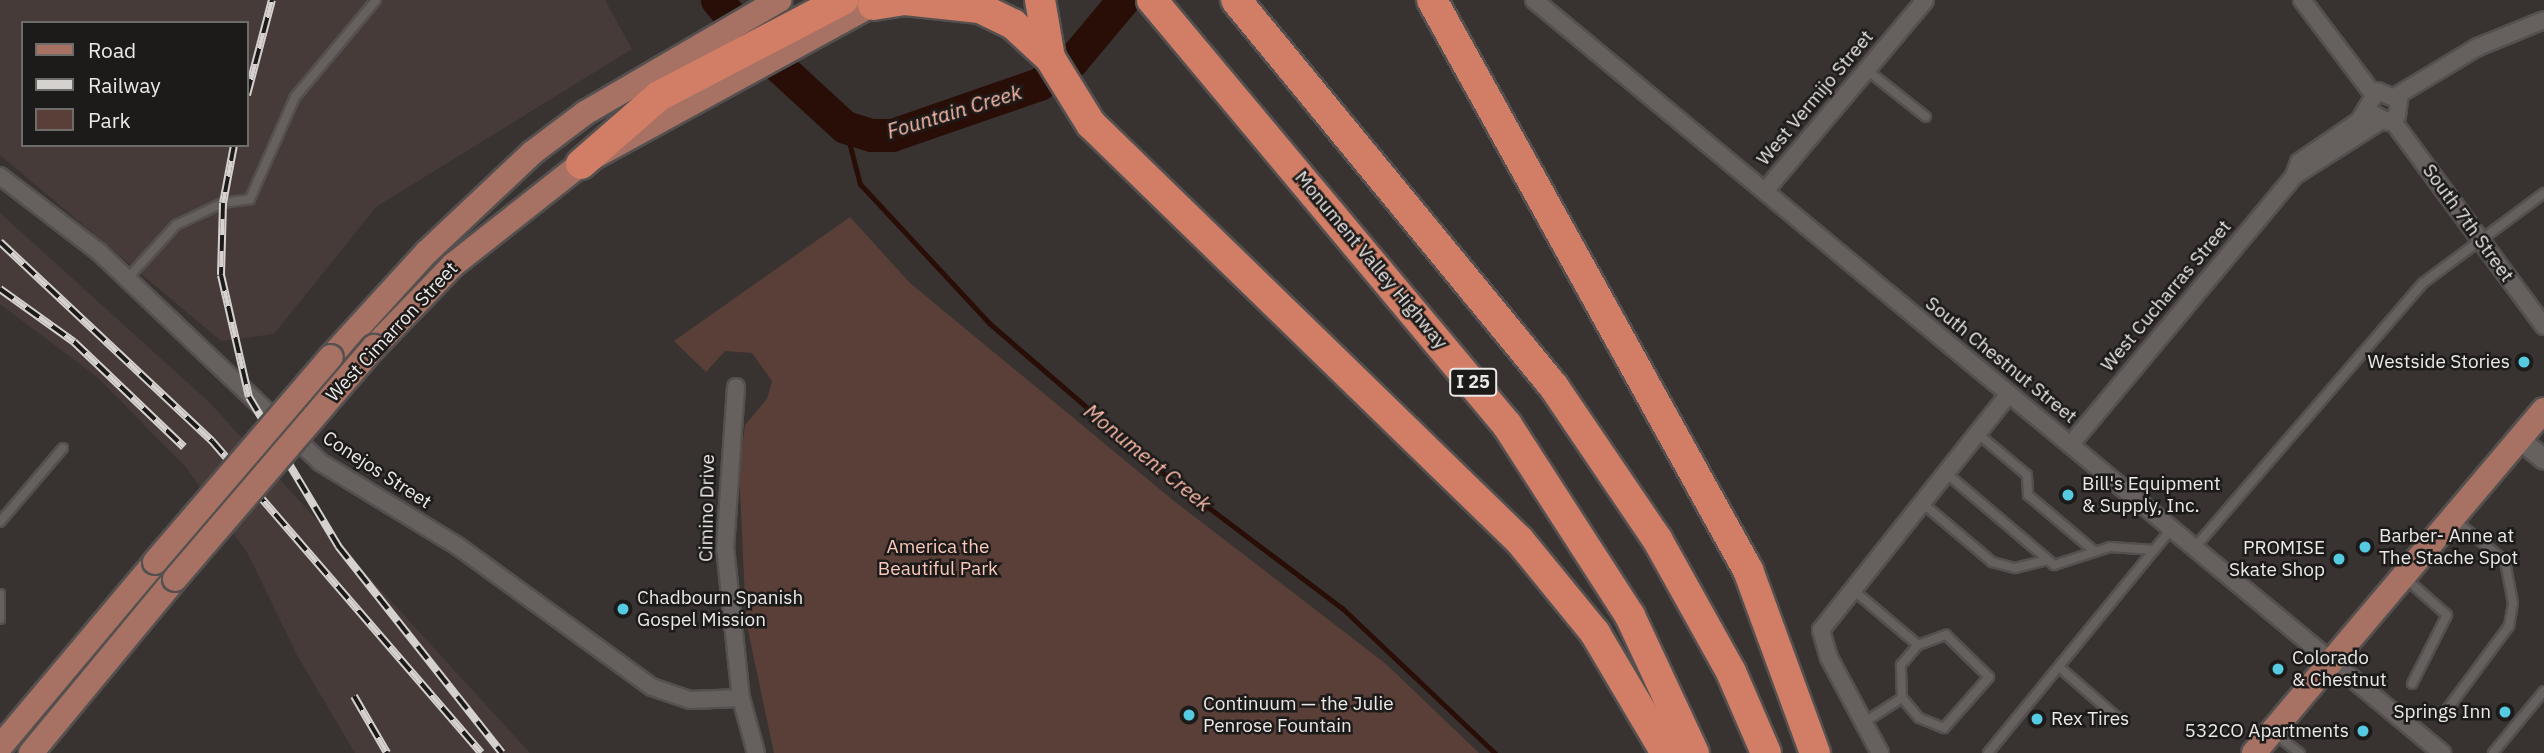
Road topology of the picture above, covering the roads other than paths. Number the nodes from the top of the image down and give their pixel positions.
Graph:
1 (376, 0) edge
2 (779, 0) edge
3 (843, 0) edge
4 (1152, 0) edge
5 (1432, 0) edge
6 (1534, 0) edge
7 (1925, 0) edge
8 (2302, 0) edge
9 (877, 2) edge
10 (1041, 5) edge
11 (1244, 9) edge
12 (2544, 20) edge
13 (1051, 58) junction
14 (1867, 70) junction
15 (2373, 94) junction
16 (2396, 96) junction
17 (665, 104) junction
18 (1926, 117) dead end
19 (2380, 117) junction
20 (581, 164) joint
21 (0, 176) edge
22 (1765, 191) junction
23 (2544, 194) edge
24 (2479, 237) junction
25 (127, 280) junction
26 (2544, 326) edge
27 (736, 387) dead end
28 (2009, 394) junction
29 (2544, 410) edge
30 (1977, 433) junction
31 (2518, 438) junction
32 (2071, 444) junction
33 (63, 448) dead end
34 (2544, 459) edge
35 (1945, 472) junction
36 (1921, 502) junction
37 (2451, 517) junction
38 (0, 522) edge
39 (2172, 528) junction
40 (2195, 547) junction
41 (2154, 550) junction
42 (2094, 551) junction
43 (2047, 560) junction
44 (2402, 575) junction
45 (1850, 588) junction
46 (0, 594) edge
47 (0, 619) edge
48 (1918, 645) junction
49 (2331, 660) junction
50 (2059, 667) junction
51 (2412, 684) dead end
52 (2544, 691) edge
53 (741, 698) junction
54 (1902, 698) junction
55 (2446, 711) dead end
56 (2120, 720) dead end
57 (1863, 723) junction
58 (2272, 731) junction
59 (0, 747) edge
60 (31, 753) edge
61 (756, 753) edge
62 (1666, 753) edge
63 (1694, 753) edge
64 (1766, 753) edge
65 (1815, 753) edge
66 (1880, 753) edge
67 (1990, 753) edge
68 (2254, 753) edge
69 (2300, 753) edge
70 (2442, 753) edge
71 (2493, 753) edge

1 - 25 lane
2 - 59 main road, West Cimarron Street, bridge
3 - 17 highway
4 - 63 highway, Monument Valley Highway / I 25
5 - 65 highway
6 - 22 street, South Chestnut Street
7 - 14 street, West Vermijo Street
8 - 15 street
9 - 13 highway
9 - 17 main road
10 - 13 highway
11 - 64 highway
12 - 16 street
13 - 62 highway
14 - 18 lane
14 - 22 street, West Vermijo Street
15 - 16 street
15 - 19 street
16 - 19 street
17 - 20 highway
19 - 24 street, South 7th Street
19 - 32 street, West Cucharras Street
20 - 60 main road, West Cimarron Street, bridge
21 - 25 street, Conejos Street
22 - 28 street, South Chestnut Street
23 - 24 lane
24 - 26 street, South 7th Street
24 - 40 lane
25 - 53 street, Conejos Street
27 - 53 street, Cimino Drive
28 - 30 street
28 - 32 street, South Chestnut Street
29 - 31 main road
30 - 35 street
30 - 42 lane
31 - 34 street
31 - 37 main road
32 - 39 street, South Chestnut Street
33 - 38 lane
35 - 36 street
35 - 43 lane
36 - 43 lane
36 - 45 street
37 - 44 main road
37 - 55 lane
39 - 40 street, South Chestnut Street
39 - 41 lane
40 - 49 street, South Chestnut Street
41 - 42 lane
41 - 50 lane
42 - 43 lane
44 - 49 main road
44 - 51 lane
45 - 48 lane
45 - 57 street
46 - 47 lane
48 - 54 lane
48 - 54 lane
49 - 58 main road
49 - 70 street, South Chestnut Street
50 - 56 lane
50 - 67 lane
52 - 71 lane
53 - 61 street, Cimino Drive
54 - 57 lane
57 - 66 street
58 - 68 main road
58 - 69 lane

